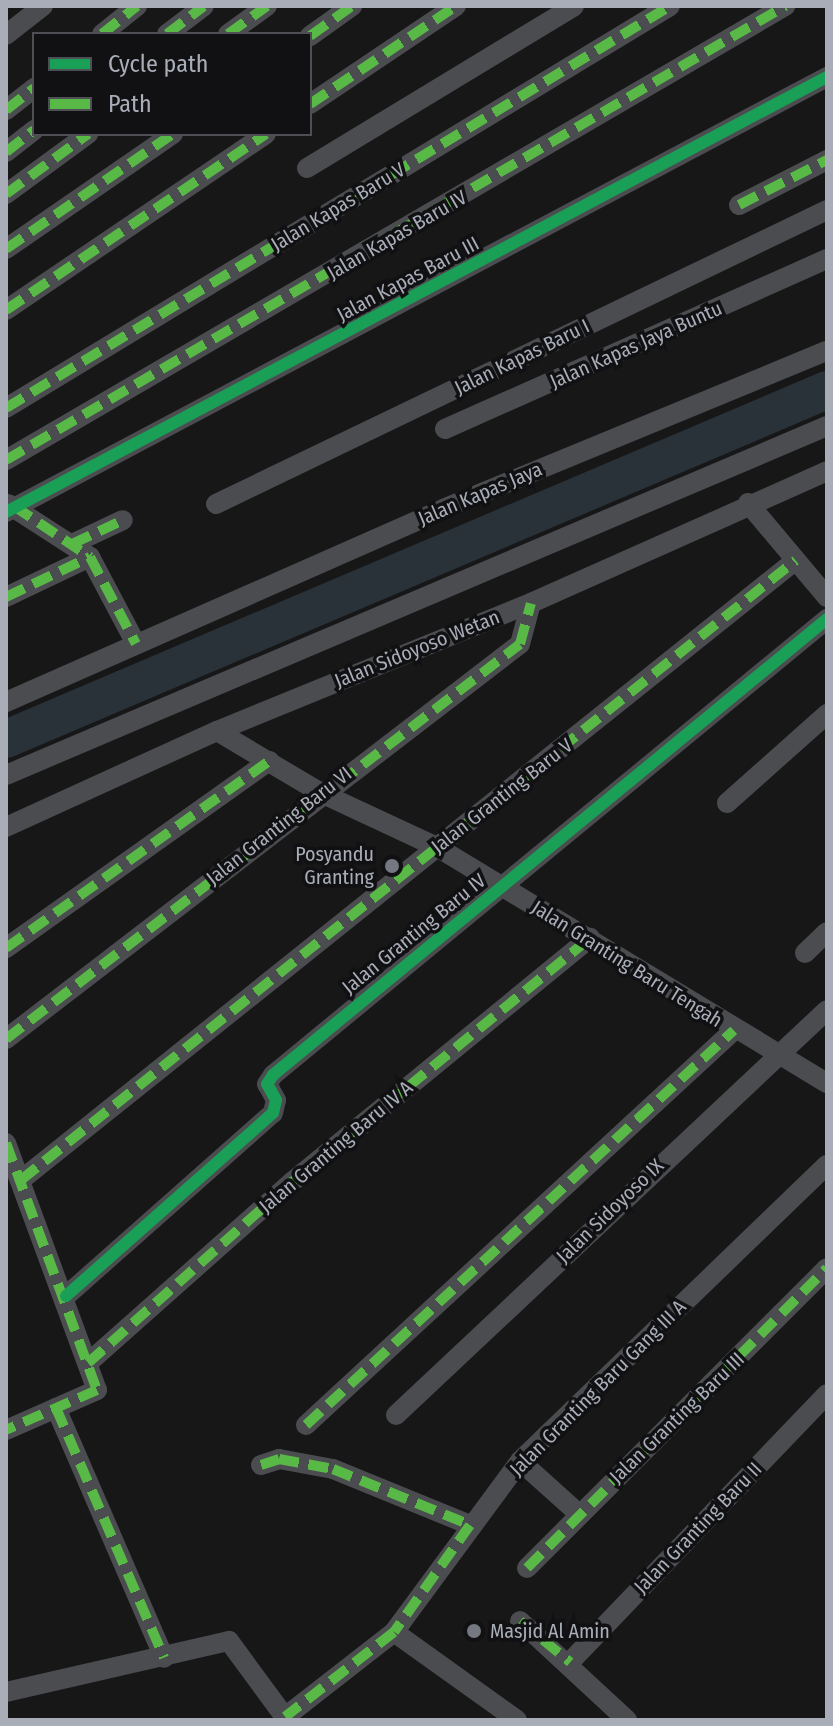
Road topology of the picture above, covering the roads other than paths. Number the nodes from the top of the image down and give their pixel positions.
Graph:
1 (43, 6) edge
2 (137, 6) edge
3 (204, 6) edge
4 (267, 6) edge
5 (352, 6) edge
6 (456, 6) edge
7 (574, 6) edge
8 (670, 6) edge
9 (785, 6) edge
10 (104, 32) edge
11 (170, 32) edge
12 (231, 32) edge
13 (6, 35) edge
14 (312, 35) edge
15 (827, 77) edge
16 (32, 90) edge
17 (312, 103) edge
18 (6, 110) edge
19 (32, 132) edge
20 (85, 136) edge
21 (170, 136) edge
22 (263, 136) edge
23 (6, 152) edge
24 (827, 160) edge
25 (307, 168) dead end
26 (6, 194) edge
27 (739, 205) dead end
28 (827, 210) edge
29 (6, 249) edge
30 (827, 259) edge
31 (6, 310) edge
32 (827, 351) edge
33 (6, 408) edge
34 (827, 426) edge
35 (445, 429) dead end
36 (6, 460) edge
37 (827, 471) edge
38 (748, 503) junction
39 (216, 504) dead end
40 (10, 508) edge
41 (123, 520) dead end
42 (72, 544) junction
43 (90, 557) junction
44 (796, 560) junction
45 (6, 597) edge
46 (827, 597) edge
47 (531, 603) junction
48 (827, 619) edge
49 (136, 644) junction
50 (6, 702) edge
51 (827, 714) edge
52 (217, 731) junction
53 (269, 761) junction
54 (6, 775) edge
55 (321, 793) junction
56 (727, 803) dead end
57 (6, 827) edge
58 (437, 847) junction
59 (502, 888) junction
60 (827, 932) edge
61 (590, 938) junction
62 (6, 948) edge
63 (805, 953) dead end
64 (827, 1010) edge
65 (734, 1030) junction
66 (6, 1039) edge
67 (775, 1054) junction
68 (827, 1083) edge
69 (6, 1143) edge
70 (827, 1165) edge
71 (21, 1180) junction
72 (827, 1268) edge
73 (66, 1296) junction
74 (88, 1363) junction
75 (827, 1394) edge
76 (56, 1408) junction
77 (396, 1415) dead end
78 (306, 1425) dead end
79 (6, 1430) edge
80 (520, 1461) junction
81 (261, 1465) dead end
82 (578, 1513) junction
83 (470, 1525) junction
84 (527, 1568) dead end
85 (520, 1621) dead end
86 (394, 1632) junction
87 (164, 1658) junction
88 (570, 1662) junction
89 (6, 1692) edge
90 (286, 1718) edge
91 (517, 1720) edge
92 (627, 1720) edge

1 - 13 street
2 - 10 street
3 - 11 street
4 - 12 street
5 - 14 street
6 - 17 street
7 - 25 street
8 - 33 street, Jalan Kapas Baru V
9 - 36 street, Jalan Kapas Baru IV
15 - 40 street, Jalan Kapas Baru III
16 - 18 street
19 - 23 street
20 - 26 street
21 - 29 street
22 - 31 street
24 - 27 street
28 - 39 street, Jalan Kapas Baru I
30 - 35 street, Jalan Kapas Jaya Buntu
32 - 49 street, Jalan Kapas Jaya
34 - 54 street
37 - 38 street, Jalan Sidoyoso Wetan
38 - 44 street
38 - 47 street, Jalan Sidoyoso Wetan
40 - 42 street
41 - 42 street
42 - 43 street
43 - 45 street
43 - 49 street
44 - 46 street
44 - 58 street, Jalan Granting Baru V
47 - 52 street, Jalan Sidoyoso Wetan
47 - 55 street, Jalan Granting Baru VI
48 - 59 street, Jalan Granting Baru IV
49 - 50 street, Jalan Kapas Jaya
51 - 56 street
52 - 53 street, Jalan Granting Baru Tengah
52 - 57 street, Jalan Sidoyoso Wetan
53 - 55 street, Jalan Granting Baru Tengah
53 - 62 street
55 - 58 street, Jalan Granting Baru Tengah
55 - 66 street, Jalan Granting Baru VI
58 - 59 street, Jalan Granting Baru Tengah
58 - 71 street, Jalan Granting Baru V
59 - 61 street, Jalan Granting Baru Tengah
59 - 73 street, Jalan Granting Baru IV
60 - 63 street
61 - 65 street, Jalan Granting Baru Tengah
61 - 74 street, Jalan Granting Baru IV A
64 - 67 street, Jalan Sidoyoso IX
65 - 67 street, Jalan Granting Baru Tengah
65 - 78 street
67 - 68 street, Jalan Granting Baru Tengah
67 - 77 street, Jalan Sidoyoso IX
69 - 71 street
70 - 80 street, Jalan Granting Baru Gang III A
71 - 73 street
72 - 82 street, Jalan Granting Baru III
73 - 74 street
74 - 76 street
75 - 88 street, Jalan Granting Baru II
76 - 79 street
76 - 87 street
80 - 82 street
80 - 83 street, Jalan Granting Baru Gang III A
81 - 83 street
82 - 84 street, Jalan Granting Baru III
83 - 86 street, Jalan Granting Baru Gang III A
85 - 88 street
86 - 90 street, Jalan Granting Baru Gang III A
86 - 91 street
87 - 89 street
87 - 90 street
88 - 92 street

